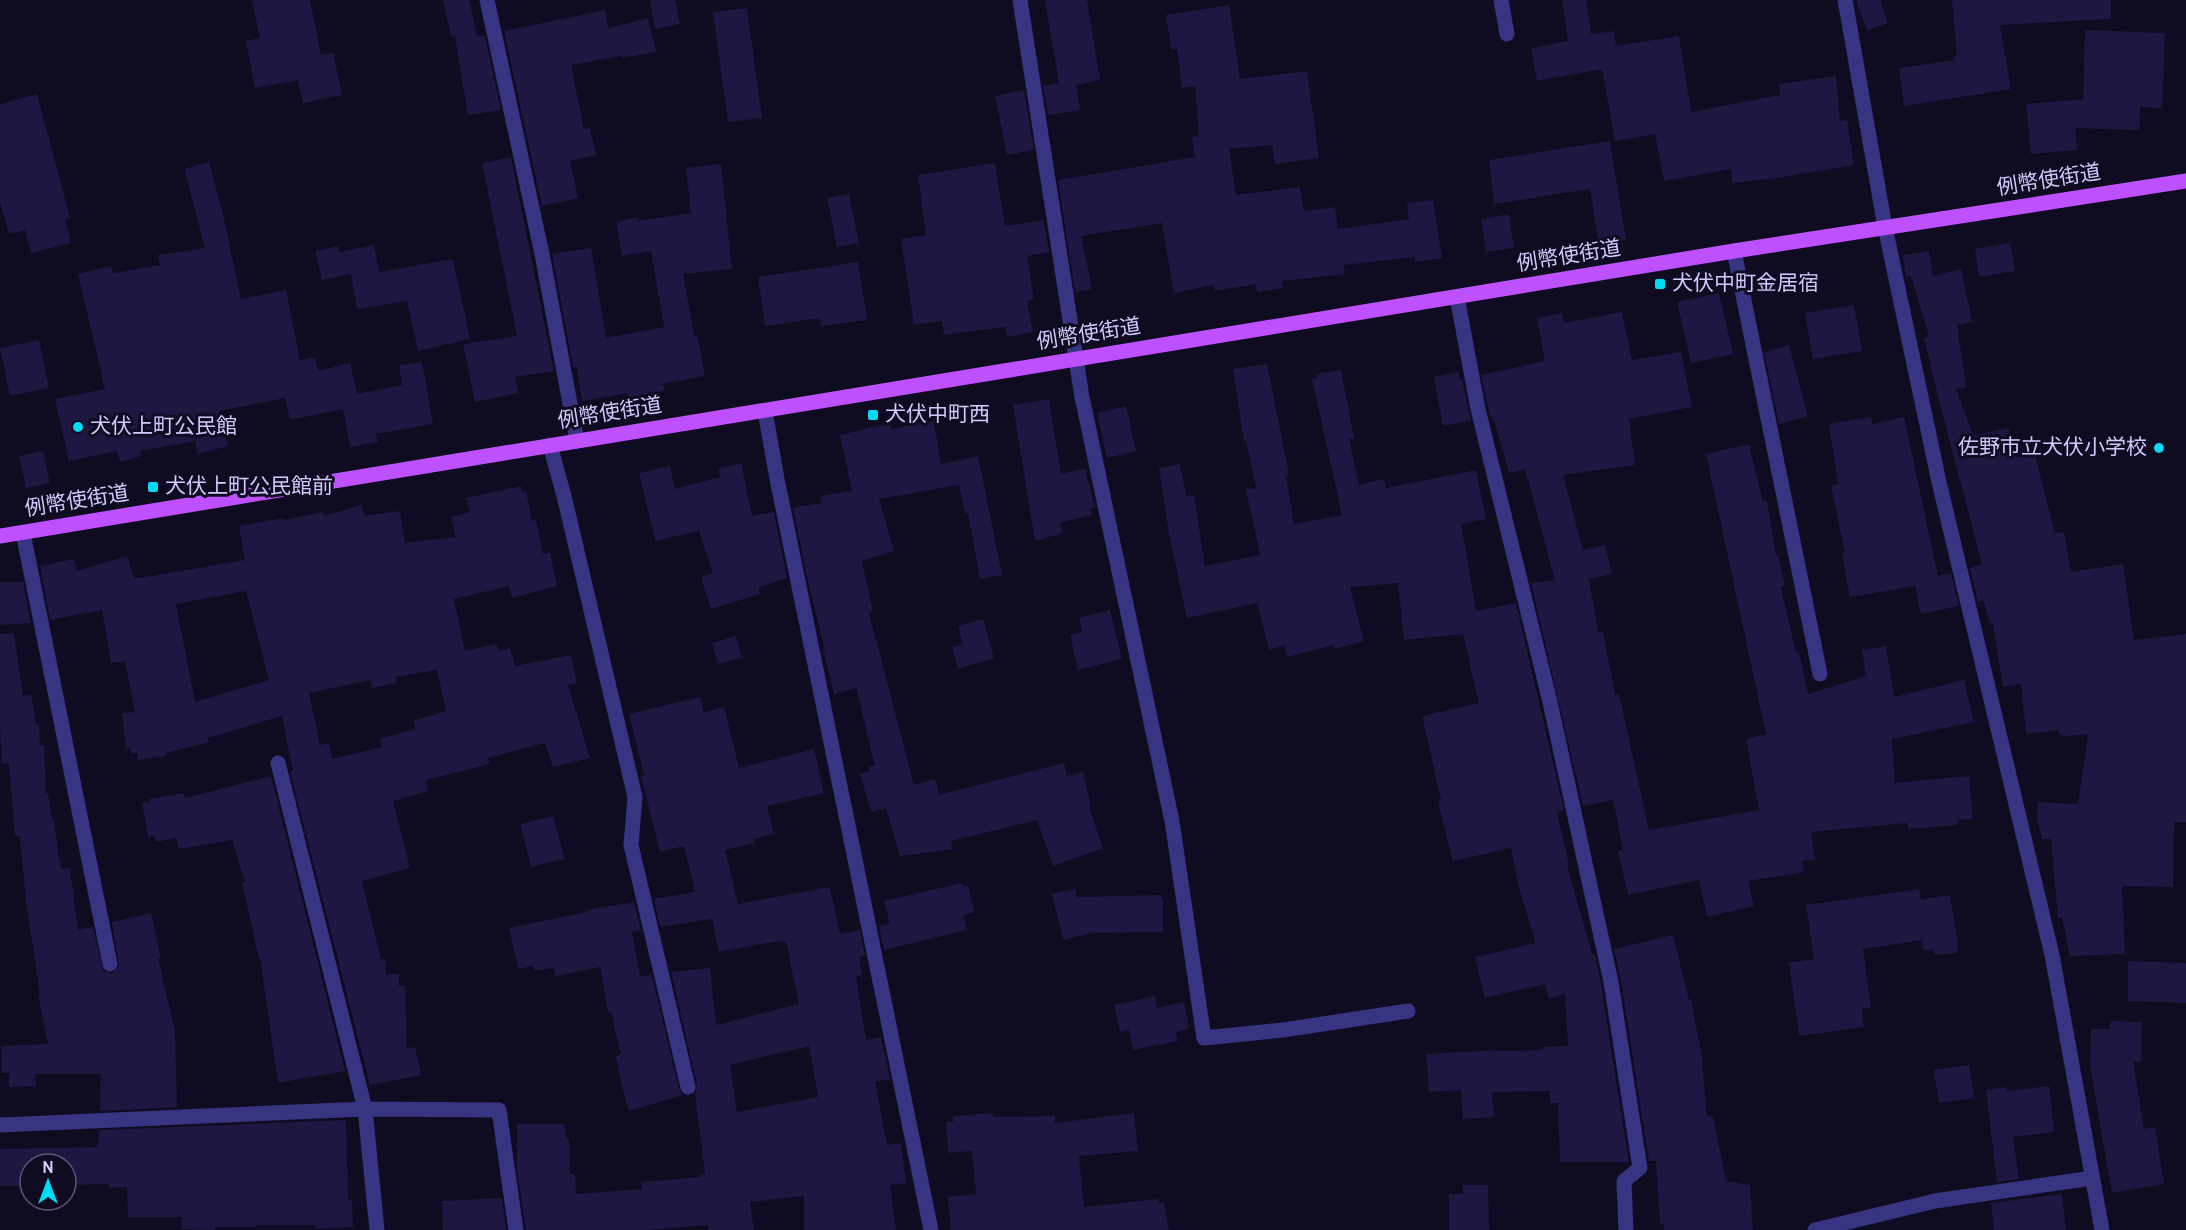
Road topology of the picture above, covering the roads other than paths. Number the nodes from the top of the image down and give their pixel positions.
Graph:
1 (487, 0) edge
2 (1020, 0) edge
3 (1501, 0) edge
4 (1845, 0) edge
5 (1507, 34) dead end
6 (2186, 181) edge
7 (1885, 228) junction
8 (1734, 251) junction
9 (1457, 297) junction
10 (1077, 359) junction
11 (765, 411) junction
12 (577, 441) junction
13 (550, 445) junction
14 (22, 533) junction
15 (0, 536) edge
16 (1820, 674) dead end
17 (278, 763) dead end
18 (110, 964) dead end
19 (1408, 1011) dead end
20 (688, 1087) dead end
21 (365, 1109) junction
22 (0, 1125) edge
23 (2092, 1178) junction
24 (377, 1230) edge
25 (516, 1230) edge
26 (931, 1230) edge
27 (1626, 1230) edge
28 (1815, 1230) edge
29 (2102, 1230) edge

1 - 12 street
2 - 10 street
3 - 5 street
4 - 7 street
6 - 7 main road, 例幣使街道
7 - 8 main road, 例幣使街道
7 - 23 street
8 - 9 main road, 例幣使街道
8 - 16 street
9 - 10 main road, 例幣使街道
9 - 27 street
10 - 11 main road, 例幣使街道
10 - 19 street
11 - 12 main road, 例幣使街道
11 - 26 street
12 - 13 main road, 例幣使街道
13 - 14 main road, 例幣使街道
13 - 20 street
14 - 15 main road, 例幣使街道
14 - 18 street
17 - 21 street
21 - 22 street
21 - 24 street
21 - 25 street
23 - 28 street
23 - 29 street

